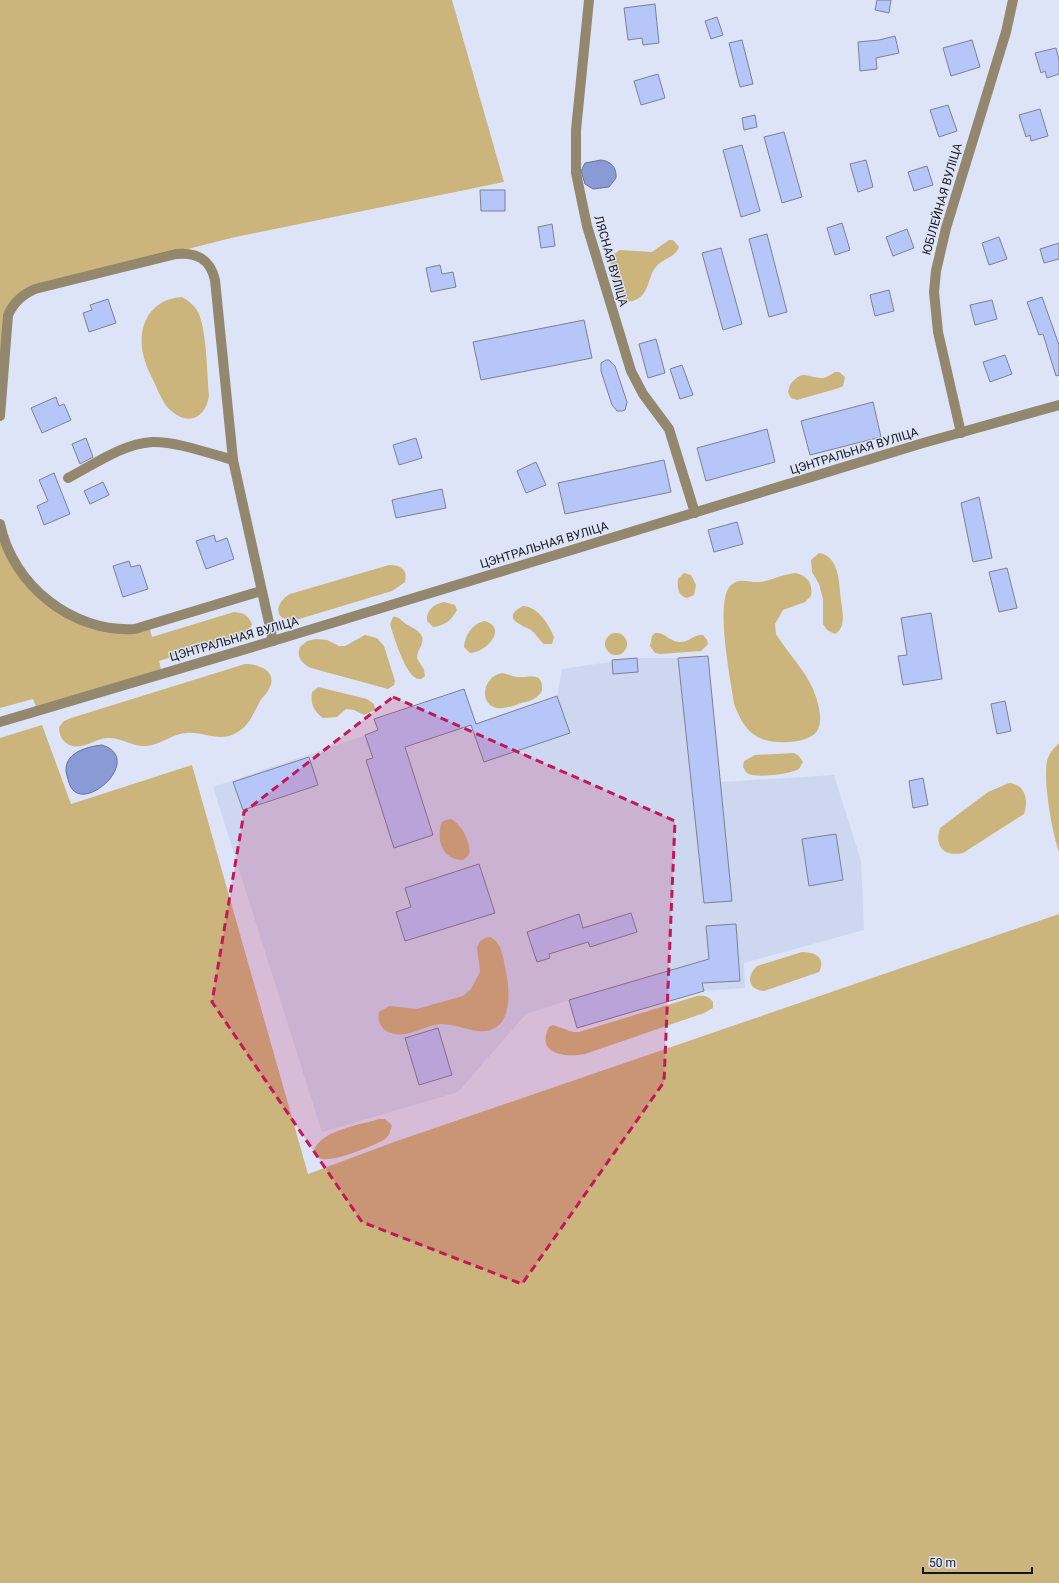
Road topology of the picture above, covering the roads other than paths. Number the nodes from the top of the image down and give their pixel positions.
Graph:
1 (589, 0) edge
2 (1013, 0) edge
3 (1059, 405) edge
4 (0, 416) edge
5 (960, 433) junction
6 (233, 460) junction
7 (68, 478) dead end
8 (696, 513) junction
9 (0, 524) edge
10 (261, 591) junction
11 (273, 641) junction
12 (0, 722) edge

1 - 8 street, ЛЯСНАЯ ВУЛІЦА
2 - 5 street, ЮБІЛЕЙНАЯ ВУЛІЦА
3 - 5 street, ЦЭНТРАЛЬНАЯ ВУЛІЦА
4 - 6 street
5 - 8 street, ЦЭНТРАЛЬНАЯ ВУЛІЦА
6 - 7 street
6 - 10 street
8 - 11 street, ЦЭНТРАЛЬНАЯ ВУЛІЦА
9 - 10 street
10 - 11 street
11 - 12 street, ЦЭНТРАЛЬНАЯ ВУЛІЦА

